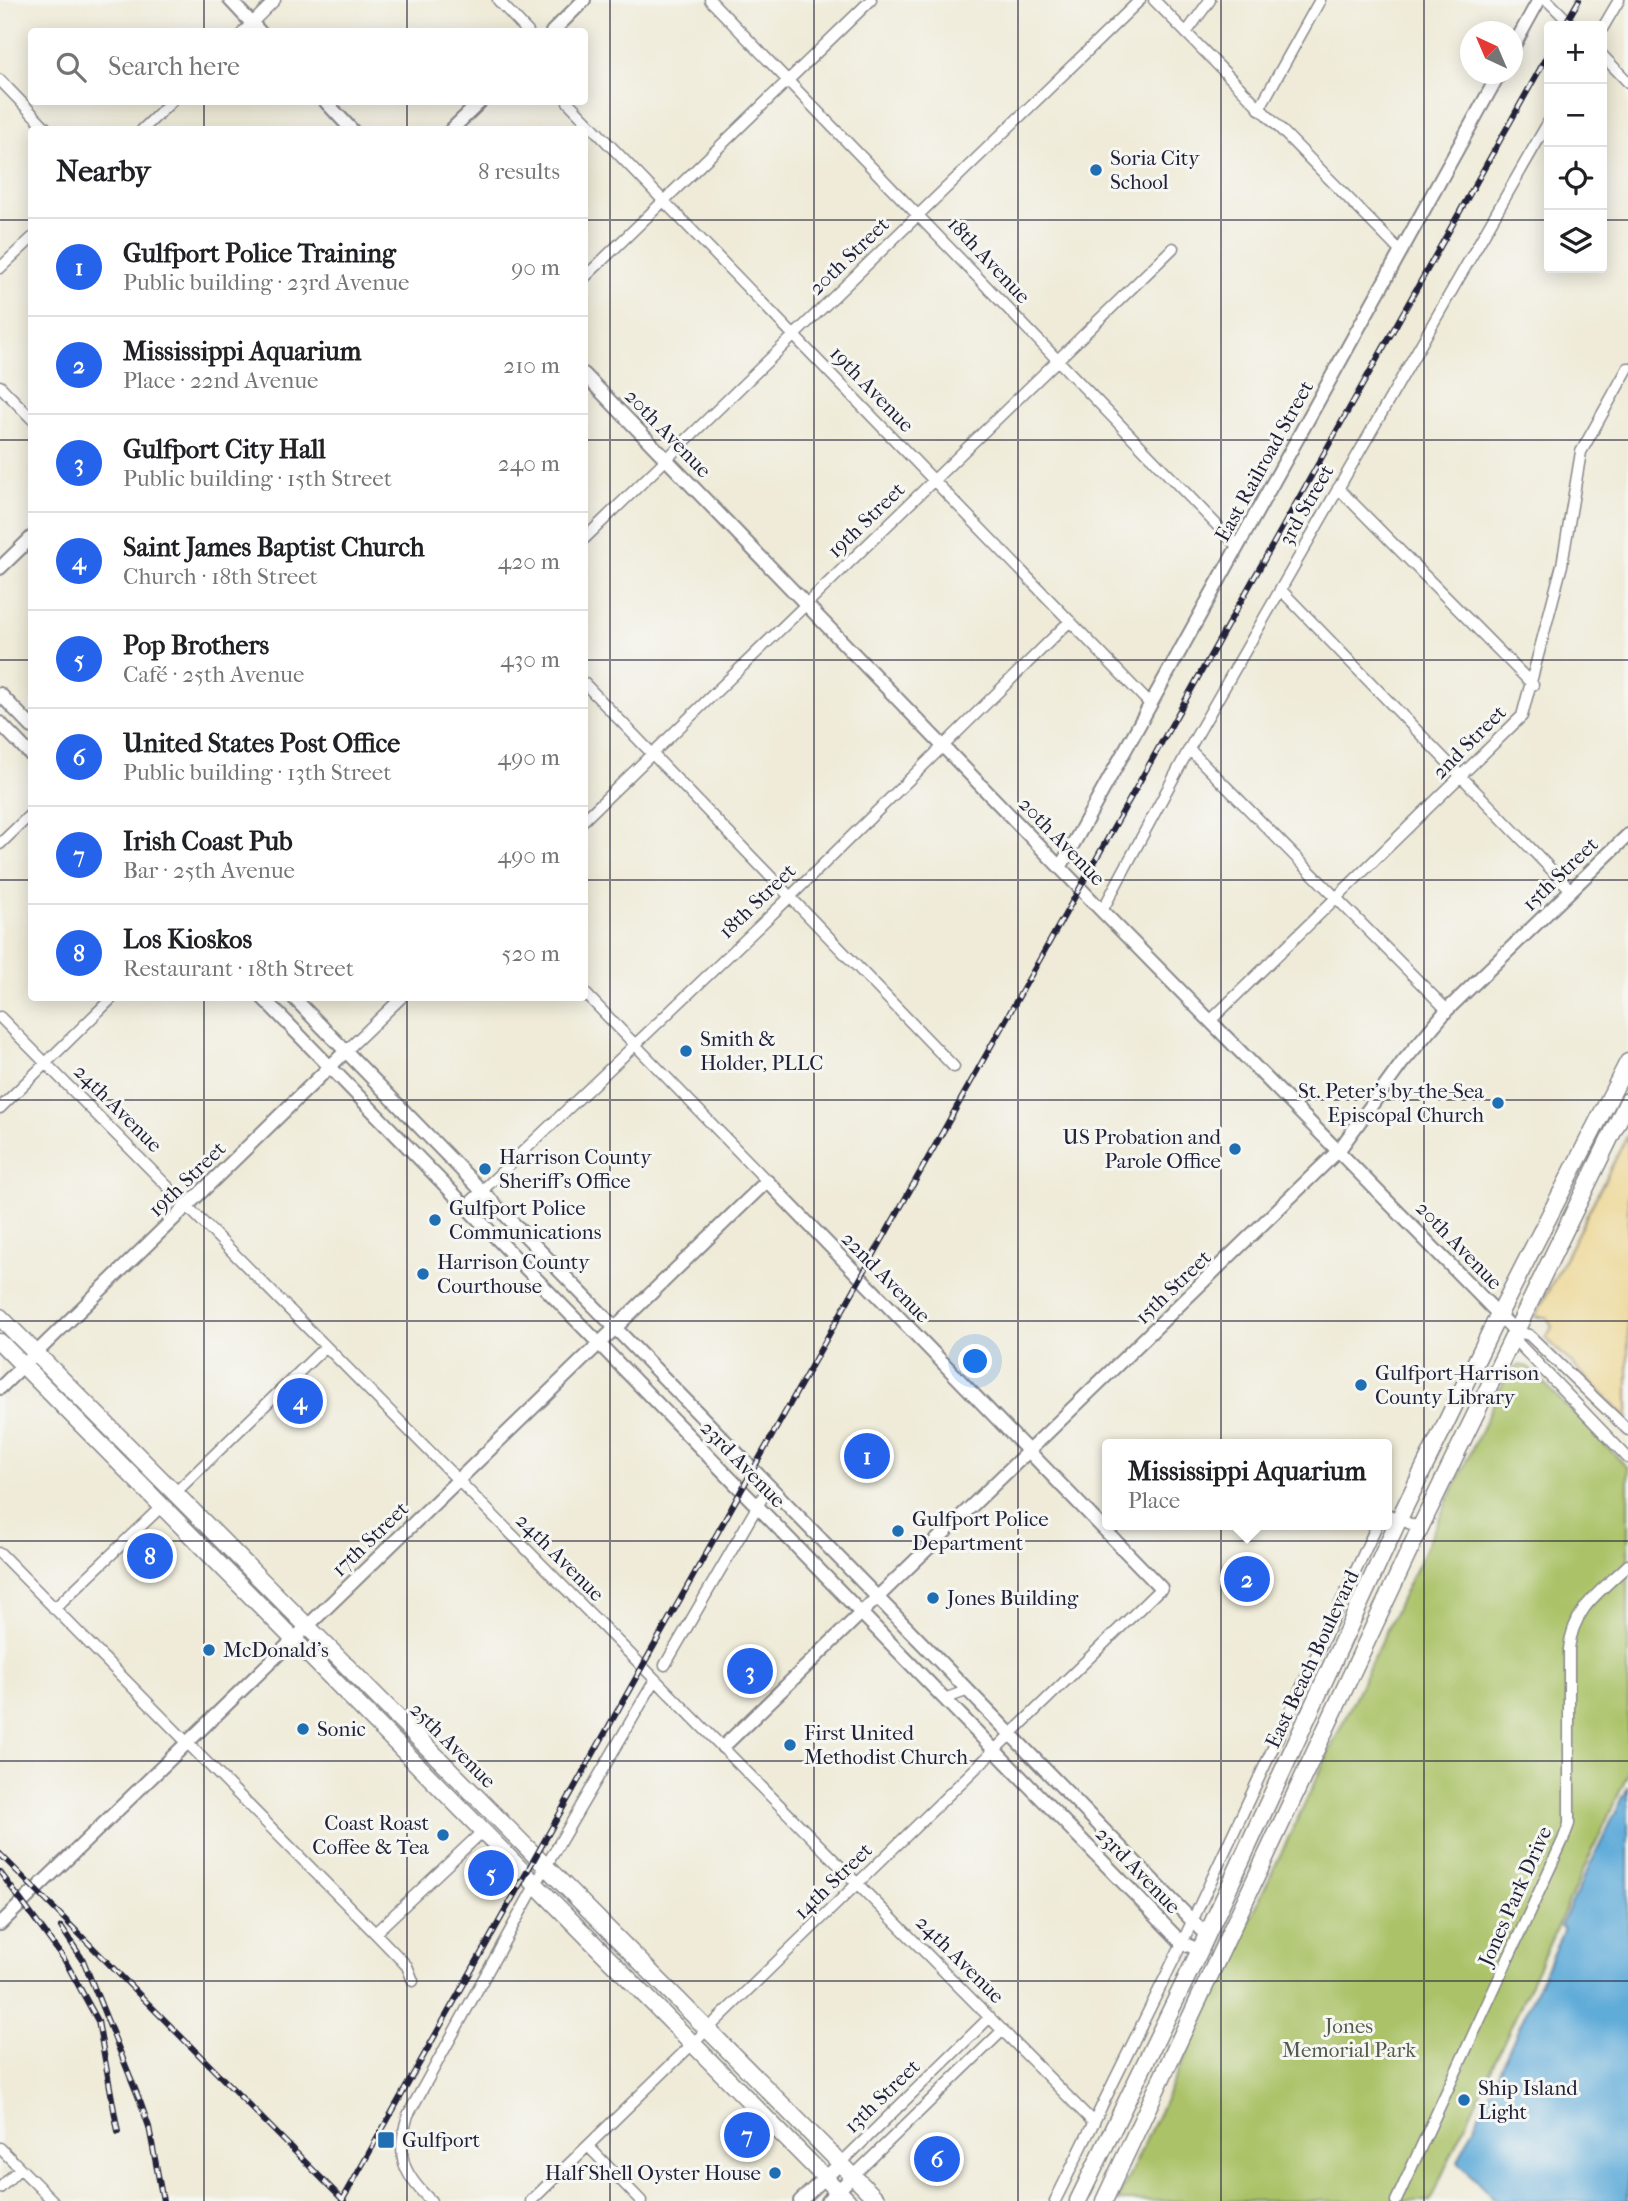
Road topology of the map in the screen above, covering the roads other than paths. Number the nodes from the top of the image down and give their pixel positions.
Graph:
1 (230, 0) edge
2 (275, 0) edge
3 (498, 0) edge
4 (584, 0) edge
5 (710, 0) edge
6 (871, 0) edge
7 (1140, 0) edge
8 (1154, 0) edge
9 (1210, 0) edge
10 (1320, 0) edge
11 (1539, 0) edge
12 (1547, 0) edge
13 (1619, 0) edge
14 (1568, 21) edge
15 (1607, 21) edge
16 (251, 28) edge
17 (253, 28) edge
18 (524, 28) edge
19 (556, 28) edge
20 (1523, 30) edge
21 (1186, 33) junction
22 (1607, 60) edge
23 (0, 80) edge
24 (788, 80) junction
25 (1628, 82) edge
26 (1493, 84) edge
27 (168, 105) edge
28 (329, 105) edge
29 (477, 105) edge
30 (571, 105) edge
31 (1259, 108) junction
32 (44, 126) edge
33 (146, 126) edge
34 (348, 126) edge
35 (455, 126) edge
36 (1544, 130) edge
37 (663, 201) junction
38 (919, 214) junction
39 (28, 241) edge
40 (1173, 248) dead end
41 (1401, 252) junction
42 (0, 268) edge
43 (588, 274) edge
44 (794, 336) junction
45 (1056, 362) junction
46 (1628, 368) edge
47 (588, 378) edge
48 (0, 386) edge
49 (28, 415) edge
50 (667, 459) junction
51 (934, 481) junction
52 (1338, 488) junction
53 (588, 535) edge
54 (28, 541) edge
55 (1238, 547) junction
56 (0, 568) edge
57 (1280, 589) junction
58 (807, 604) junction
59 (1070, 621) junction
60 (1533, 685) junction
61 (588, 687) edge
62 (0, 694) edge
63 (1149, 703) junction
64 (0, 723) edge
65 (28, 723) edge
66 (944, 745) junction
67 (1189, 749) junction
68 (28, 752) edge
69 (653, 753) junction
70 (1462, 777) junction
71 (588, 816) edge
72 (28, 817) edge
73 (1628, 835) edge
74 (0, 844) edge
75 (1061, 866) junction
76 (1571, 890) junction
77 (791, 896) junction
78 (1336, 899) junction
79 (1102, 911) junction
80 (588, 996) edge
81 (110, 1001) edge
82 (266, 1001) edge
83 (297, 1001) edge
84 (398, 1001) edge
85 (1447, 1010) junction
86 (0, 1017) edge
87 (1210, 1021) junction
88 (636, 1045) junction
89 (346, 1051) junction
90 (1628, 1062) edge
91 (46, 1063) junction
92 (330, 1067) junction
93 (954, 1067) dead end
94 (1628, 1101) edge
95 (0, 1108) edge
96 (1339, 1150) junction
97 (767, 1181) junction
98 (482, 1192) junction
99 (187, 1206) junction
100 (467, 1206) junction
101 (1499, 1314) junction
102 (0, 1317) edge
103 (614, 1329) junction
104 (1515, 1331) junction
105 (0, 1342) edge
106 (600, 1343) junction
107 (325, 1347) junction
108 (36, 1353) junction
109 (23, 1365) junction
110 (0, 1388) edge
111 (1628, 1430) edge
112 (1029, 1452) junction
113 (1628, 1458) edge
114 (458, 1480) junction
115 (768, 1488) junction
116 (175, 1493) junction
117 (162, 1506) junction
118 (755, 1506) junction
119 (1393, 1517) edge
120 (1102, 1527) edge
121 (1420, 1528) junction
122 (1105, 1530) edge
123 (1375, 1530) edge
124 (1387, 1530) edge
125 (0, 1553) edge
126 (1628, 1565) edge
127 (1161, 1588) joint
128 (876, 1599) junction
129 (54, 1609) junction
130 (861, 1614) junction
131 (307, 1627) junction
132 (294, 1639) junction
133 (665, 1665) dead end
134 (655, 1680) junction
135 (966, 1691) junction
136 (944, 1699) junction
137 (1010, 1735) junction
138 (186, 1744) junction
139 (723, 1747) junction
140 (994, 1751) junction
141 (484, 1830) junction
142 (546, 1866) junction
143 (858, 1883) junction
144 (536, 1885) junction
145 (1192, 1921) junction
146 (0, 1924) edge
147 (375, 1933) junction
148 (1182, 1942) junction
149 (1204, 1943) junction
150 (413, 1981) dead end
151 (990, 2017) junction
152 (709, 2028) junction
153 (1003, 2030) junction
154 (694, 2043) junction
155 (1151, 2051) junction
156 (1094, 2123) junction
157 (588, 2146) junction
158 (0, 2148) edge
159 (841, 2163) junction
160 (20, 2168) junction
161 (853, 2176) junction
162 (825, 2178) junction
163 (0, 2188) edge
164 (837, 2197) edge
165 (53, 2201) edge
166 (431, 2201) edge
167 (531, 2201) edge
168 (641, 2201) edge
169 (800, 2201) edge
170 (877, 2201) edge
171 (1055, 2201) edge
172 (1067, 2201) edge
173 (1078, 2201) edge
174 (1104, 2201) edge
175 (1396, 2201) edge

1 - 16 street
2 - 17 street
3 - 18 street
4 - 19 street
5 - 24 street, 18th Avenue
6 - 24 street
7 - 38 street, 20th Street
8 - 21 street
9 - 21 street
10 - 31 street
11 - 20 street
12 - 14 street
13 - 15 street
21 - 31 street
22 - 25 street
23 - 32 street
24 - 37 street
24 - 38 street, 18th Avenue
26 - 41 street, East Railroad Street
27 - 33 street
28 - 34 street
29 - 35 street
30 - 37 street, 19th Avenue
31 - 41 street
36 - 52 street, 3rd Street
37 - 43 street
37 - 44 street, 19th Avenue
38 - 44 street, 20th Street
38 - 45 street, 18th Avenue
39 - 42 street
40 - 45 street, 19th Street
41 - 55 street, East Railroad Street
44 - 50 street, 20th Street
44 - 51 street, 19th Avenue
45 - 51 street, 19th Street
45 - 55 street, 18th Avenue
46 - 60 street, 2nd Street
47 - 50 street, 20th Avenue
48 - 49 street
50 - 53 street, 20th Street
50 - 58 street, 20th Avenue
51 - 58 street, 19th Street
51 - 59 street, 19th Avenue
52 - 57 street, 3rd Street
52 - 60 street
54 - 56 street
55 - 63 street, East Railroad Street
57 - 67 street, 3rd Street
57 - 70 street
58 - 66 street, 20th Avenue
58 - 69 street, 19th Street
59 - 63 street, 19th Avenue
59 - 66 street, 18th Street
60 - 70 street, 2nd Street
61 - 69 street
62 - 65 street
63 - 75 street, East Railroad Street
64 - 68 street
66 - 75 street, 20th Avenue
66 - 77 street, 18th Street
67 - 78 street
67 - 79 street, 3rd Street
69 - 71 street, 19th Street
69 - 77 street
70 - 76 street
70 - 78 street, 2nd Street
72 - 74 street
73 - 76 street, 15th Street
75 - 79 street, 20th Avenue
76 - 85 street, 15th Street
77 - 88 street, 18th Street
77 - 93 street
78 - 85 street
78 - 87 street, 2nd Street
79 - 87 street, 20th Avenue
80 - 88 street, 22nd Avenue
81 - 91 street
82 - 92 street, 23rd Avenue
83 - 89 street, 23rd Avenue
84 - 89 street, 19th Street
85 - 96 street, 15th Street
86 - 91 street, 24th Avenue
87 - 96 street, 20th Avenue
88 - 97 street, 22nd Avenue
88 - 98 street, 18th Street
89 - 92 street, 19th Street
89 - 98 street, 23rd Avenue
90 - 101 main road, East Beach Boulevard
91 - 95 street
91 - 99 street, 24th Avenue
92 - 99 street, 19th Street
92 - 100 street, 23rd Avenue
94 - 104 main road, East Beach Boulevard
96 - 101 street, 20th Avenue
96 - 112 street, 15th Street
97 - 103 street, 17th Street
97 - 112 street, 22nd Avenue
98 - 100 street, 18th Street
98 - 103 street, 23rd Avenue
99 - 107 street, 24th Avenue
99 - 108 street, 19th Street
100 - 106 street, 23rd Avenue
101 - 104 street, 20th Avenue
101 - 119 main road, East Beach Boulevard
102 - 108 main road, 25th Avenue
103 - 106 street, 17th Street
103 - 115 street, 23rd Avenue
104 - 111 street, 20th Avenue
104 - 113 street, 20th Avenue
104 - 121 main road, East Beach Boulevard
105 - 109 main road, 25th Avenue
106 - 114 street, 17th Street
106 - 118 street, 23rd Avenue
107 - 114 street, 24th Avenue
107 - 116 street
108 - 109 street, 19th Street
108 - 116 main road, 25th Avenue
109 - 110 street, 19th Street
109 - 117 main road, 25th Avenue
112 - 120 street, 22nd Avenue
112 - 128 street, 15th Street
114 - 131 street, 17th Street
114 - 134 street, 24th Avenue
115 - 118 street
115 - 128 street, 23rd Avenue
116 - 131 main road, 25th Avenue
117 - 129 street
117 - 132 main road, 25th Avenue
118 - 130 street, 23rd Avenue
118 - 133 street
119 - 121 street
121 - 174 main road, East Beach Boulevard
122 - 127 street, 22nd Avenue
123 - 145 street
124 - 149 main road, East Beach Boulevard
125 - 129 street
126 - 175 street, Jones Park Drive
127 - 137 street, 14th Street
128 - 130 street, 15th Street
128 - 135 street, 23rd Avenue
129 - 138 street
130 - 136 street, 23rd Avenue
130 - 139 street, 15th Street
131 - 132 street, 17th Street
131 - 142 main road, 25th Avenue
132 - 138 street, 17th Street
132 - 141 main road, 25th Avenue
134 - 139 street, 24th Avenue
134 - 142 street
135 - 136 street
135 - 137 street, 23rd Avenue
136 - 140 street, 23rd Avenue
137 - 140 street, 14th Street
137 - 145 street, 23rd Avenue
138 - 146 street, 17th Street
138 - 147 street
139 - 143 street, 24th Avenue
140 - 143 street, 14th Street
140 - 148 street, 23rd Avenue
141 - 144 main road, 25th Avenue
141 - 147 street
142 - 144 street
142 - 152 main road, 25th Avenue
143 - 151 street, 24th Avenue
143 - 152 street, 14th Street
144 - 154 main road, 25th Avenue
144 - 166 street
145 - 148 street
145 - 149 street, 23rd Avenue
147 - 150 street
148 - 149 street, 23rd Avenue
148 - 156 street
149 - 155 main road, East Beach Boulevard
151 - 153 street, 24th Avenue
151 - 159 street, 13th Street
152 - 154 street, 14th Street
152 - 159 main road, 25th Avenue
153 - 156 street, 24th Avenue
153 - 161 street, 13th Street
154 - 157 street, 14th Street
154 - 162 main road, 25th Avenue
155 - 172 main road
155 - 173 main road, East Beach Boulevard
156 - 171 street
157 - 167 street, 14th Street
157 - 168 street
158 - 160 street
159 - 161 main road, 25th Avenue
159 - 162 street, 13th Street
160 - 163 street
160 - 165 street
161 - 164 street, 13th Street
161 - 170 main road, 25th Avenue
162 - 164 main road, 25th Avenue
162 - 169 street, 13th Street

